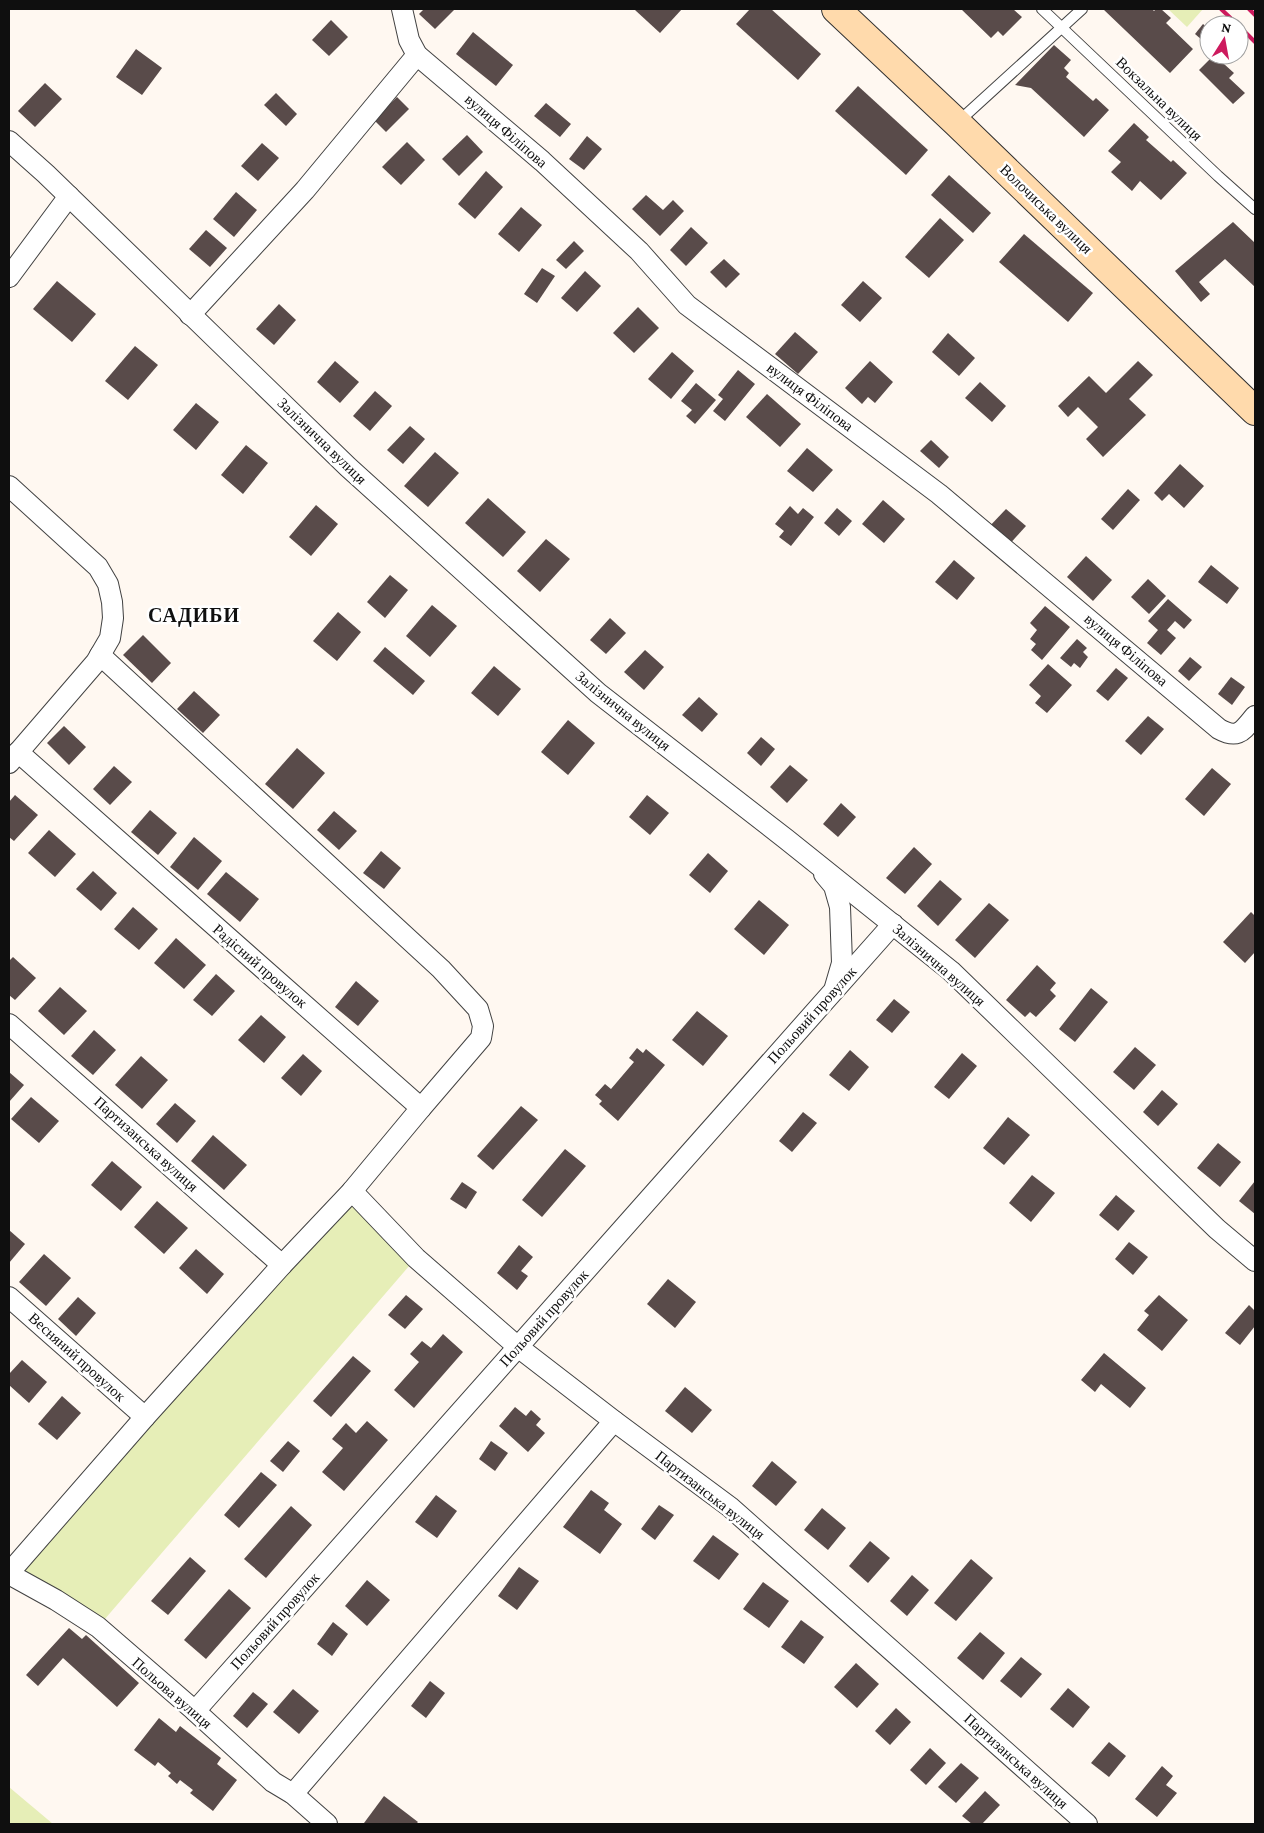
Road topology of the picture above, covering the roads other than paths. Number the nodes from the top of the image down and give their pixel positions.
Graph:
1 (402, 9) edge
2 (836, 9) edge
3 (1042, 9) edge
4 (1082, 9) edge
5 (1063, 28) junction
6 (417, 55) junction
7 (957, 123) junction
8 (9, 141) edge
9 (69, 196) junction
10 (1255, 210) edge
11 (9, 277) edge
12 (190, 315) junction
13 (1255, 411) edge
14 (9, 486) edge
15 (100, 655) junction
16 (1255, 716) edge
17 (13, 758) edge
18 (816, 862) junction
19 (893, 924) junction
20 (833, 991) junction
21 (9, 1024) edge
22 (421, 1108) junction
23 (352, 1191) junction
24 (1255, 1261) edge
25 (282, 1265) junction
26 (9, 1297) edge
27 (518, 1347) junction
28 (145, 1418) junction
29 (614, 1421) junction
30 (9, 1573) edge
31 (195, 1711) junction
32 (293, 1794) junction
33 (327, 1824) edge
34 (1087, 1824) edge

1 - 6 street, вулиця Філіпова
2 - 7 main road, Волочиська вулиця
3 - 5 lane, Вокзальна вулиця
4 - 5 lane
5 - 7 lane
5 - 10 lane, Вокзальна вулиця
6 - 12 street
6 - 16 street, вулиця Філіпова
7 - 13 main road, Волочиська вулиця
8 - 9 street, Залізнична вулиця
9 - 11 street
9 - 12 street, Залізнична вулиця
12 - 18 street, Залізнична вулиця
14 - 15 street
15 - 17 street
15 - 22 street
17 - 22 street, Радісний провулок
18 - 19 street, Залізнична вулиця
18 - 20 street
19 - 20 street, Польовий провулок
19 - 24 street, Залізнична вулиця
20 - 27 street, Польовий провулок
21 - 25 street, Партизанська вулиця
22 - 23 street
23 - 25 street
23 - 27 street, Партизанська вулиця
25 - 28 street
26 - 28 street, Весняний провулок
27 - 29 street, Партизанська вулиця
27 - 31 street, Польовий провулок
28 - 30 street
29 - 32 street
29 - 34 street, Партизанська вулиця
30 - 31 street, Польова вулиця
31 - 32 street, Польова вулиця
32 - 33 street, Польова вулиця

